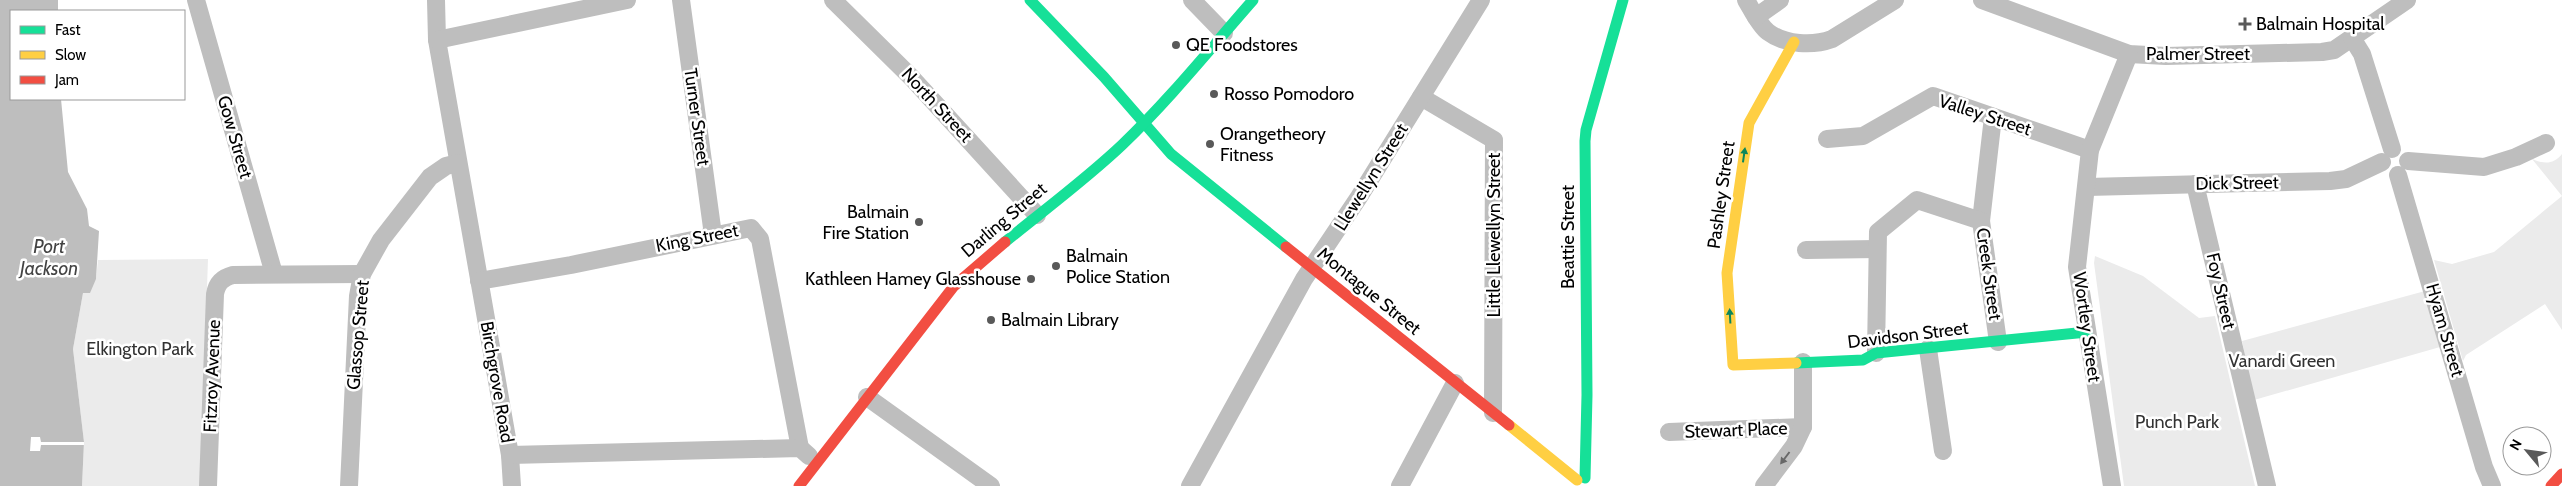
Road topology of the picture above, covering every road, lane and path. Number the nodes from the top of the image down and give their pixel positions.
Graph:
1 (196, 0) edge
2 (436, 0) edge
3 (627, 0) edge
4 (681, 0) edge
5 (833, 0) edge
6 (1030, 0) edge
7 (1192, 0) edge
8 (1253, 0) edge
9 (1481, 0) edge
10 (1623, 0) edge
11 (1746, 0) edge
12 (1780, 0) edge
13 (1895, 0) edge
14 (1982, 0) edge
15 (2407, 0) edge
16 (1756, 17) junction
17 (1224, 33) junction
18 (2352, 38) junction
19 (437, 40) junction
20 (1794, 42) junction
21 (2129, 54) junction
22 (1421, 97) junction
23 (1993, 118) junction
24 (1143, 123) junction
25 (1827, 140) dead end
26 (2546, 142) dead end
27 (2090, 150) junction
28 (2387, 155) junction
29 (458, 163) junction
30 (2403, 168) junction
31 (2195, 184) junction
32 (2087, 187) junction
33 (1037, 215) junction
34 (1981, 221) junction
35 (712, 235) junction
36 (1878, 241) junction
37 (1806, 250) dead end
38 (1312, 267) junction
39 (274, 274) junction
40 (362, 274) junction
41 (478, 281) junction
42 (2087, 332) junction
43 (1998, 342) junction
44 (1928, 349) junction
45 (1876, 353) junction
46 (1803, 362) junction
47 (1733, 365) joint
48 (1455, 383) junction
49 (867, 397) junction
50 (1493, 413) junction
51 (1802, 427) junction
52 (1670, 432) dead end
53 (800, 448) junction
54 (1943, 451) dead end
55 (510, 455) junction
56 (817, 462) junction
57 (2562, 474) edge
58 (1582, 483) edge
59 (208, 486) edge
60 (348, 486) edge
61 (512, 486) edge
62 (799, 486) edge
63 (991, 486) edge
64 (1190, 486) edge
65 (1400, 486) edge
66 (1764, 486) edge
67 (2112, 486) edge
68 (2267, 486) edge
69 (2492, 486) edge
70 (2551, 486) edge

1 - 39 street, Gow Street
2 - 19 street, Birchgrove Road
3 - 19 street
4 - 35 street, Turner Street
5 - 33 street, North Street
6 - 24 street, Montague Street
7 - 17 street
8 - 17 street, Darling Street
9 - 22 street, Llewellyn Street
10 - 58 street, Beattie Street
11 - 16 street
12 - 16 street
13 - 20 street
14 - 21 street, Palmer Street
15 - 18 street, Palmer Street
16 - 20 street
17 - 24 street, Darling Street
18 - 21 street, Palmer Street
18 - 28 street
19 - 29 street, Birchgrove Road
47 -> 20 street, Pashley Street
21 - 27 street, Wortley Street
22 - 38 street, Llewellyn Street
22 - 50 street, Little Llewellyn Street
23 - 25 street, Valley Street
23 - 27 street, Valley Street
23 - 34 street, Creek Street
24 - 33 street, Darling Street
24 - 38 street, Montague Street
26 - 30 street
27 - 32 street, Wortley Street
28 - 30 street
28 - 30 street
28 - 31 street, Dick Street
29 - 40 street, Glassop Street
29 - 41 street, Birchgrove Road
30 - 69 street, Hyam Street
31 - 32 street, Dick Street
31 - 68 street, Foy Street
32 - 42 street, Wortley Street
33 - 49 street, Darling Street
34 - 36 street
34 - 43 street, Creek Street
35 - 41 street, King Street
35 - 53 street, King Street
36 - 37 street
36 - 45 street
38 - 48 street, Montague Street
38 - 64 street, Llewellyn Street
39 - 40 street
39 - 59 street, Fitzroy Avenue
40 - 60 street, Glassop Street
41 - 55 street, Birchgrove Road
42 - 43 street, Davidson Street
42 - 67 street, Wortley Street
43 - 44 street, Davidson Street
44 - 45 street, Davidson Street
44 - 54 street
45 - 46 street, Davidson Street
46 - 47 street, Davidson Street
46 - 51 street
48 - 50 street, Montague Street
48 - 65 street
49 - 56 street, Darling Street
49 - 63 street
50 - 58 street, Montague Street
51 - 52 street, Stewart Place
51 -> 66 street
53 - 55 street, Birchgrove Road
53 - 56 street
55 - 61 street
56 - 62 street, Darling Street
57 - 70 street

